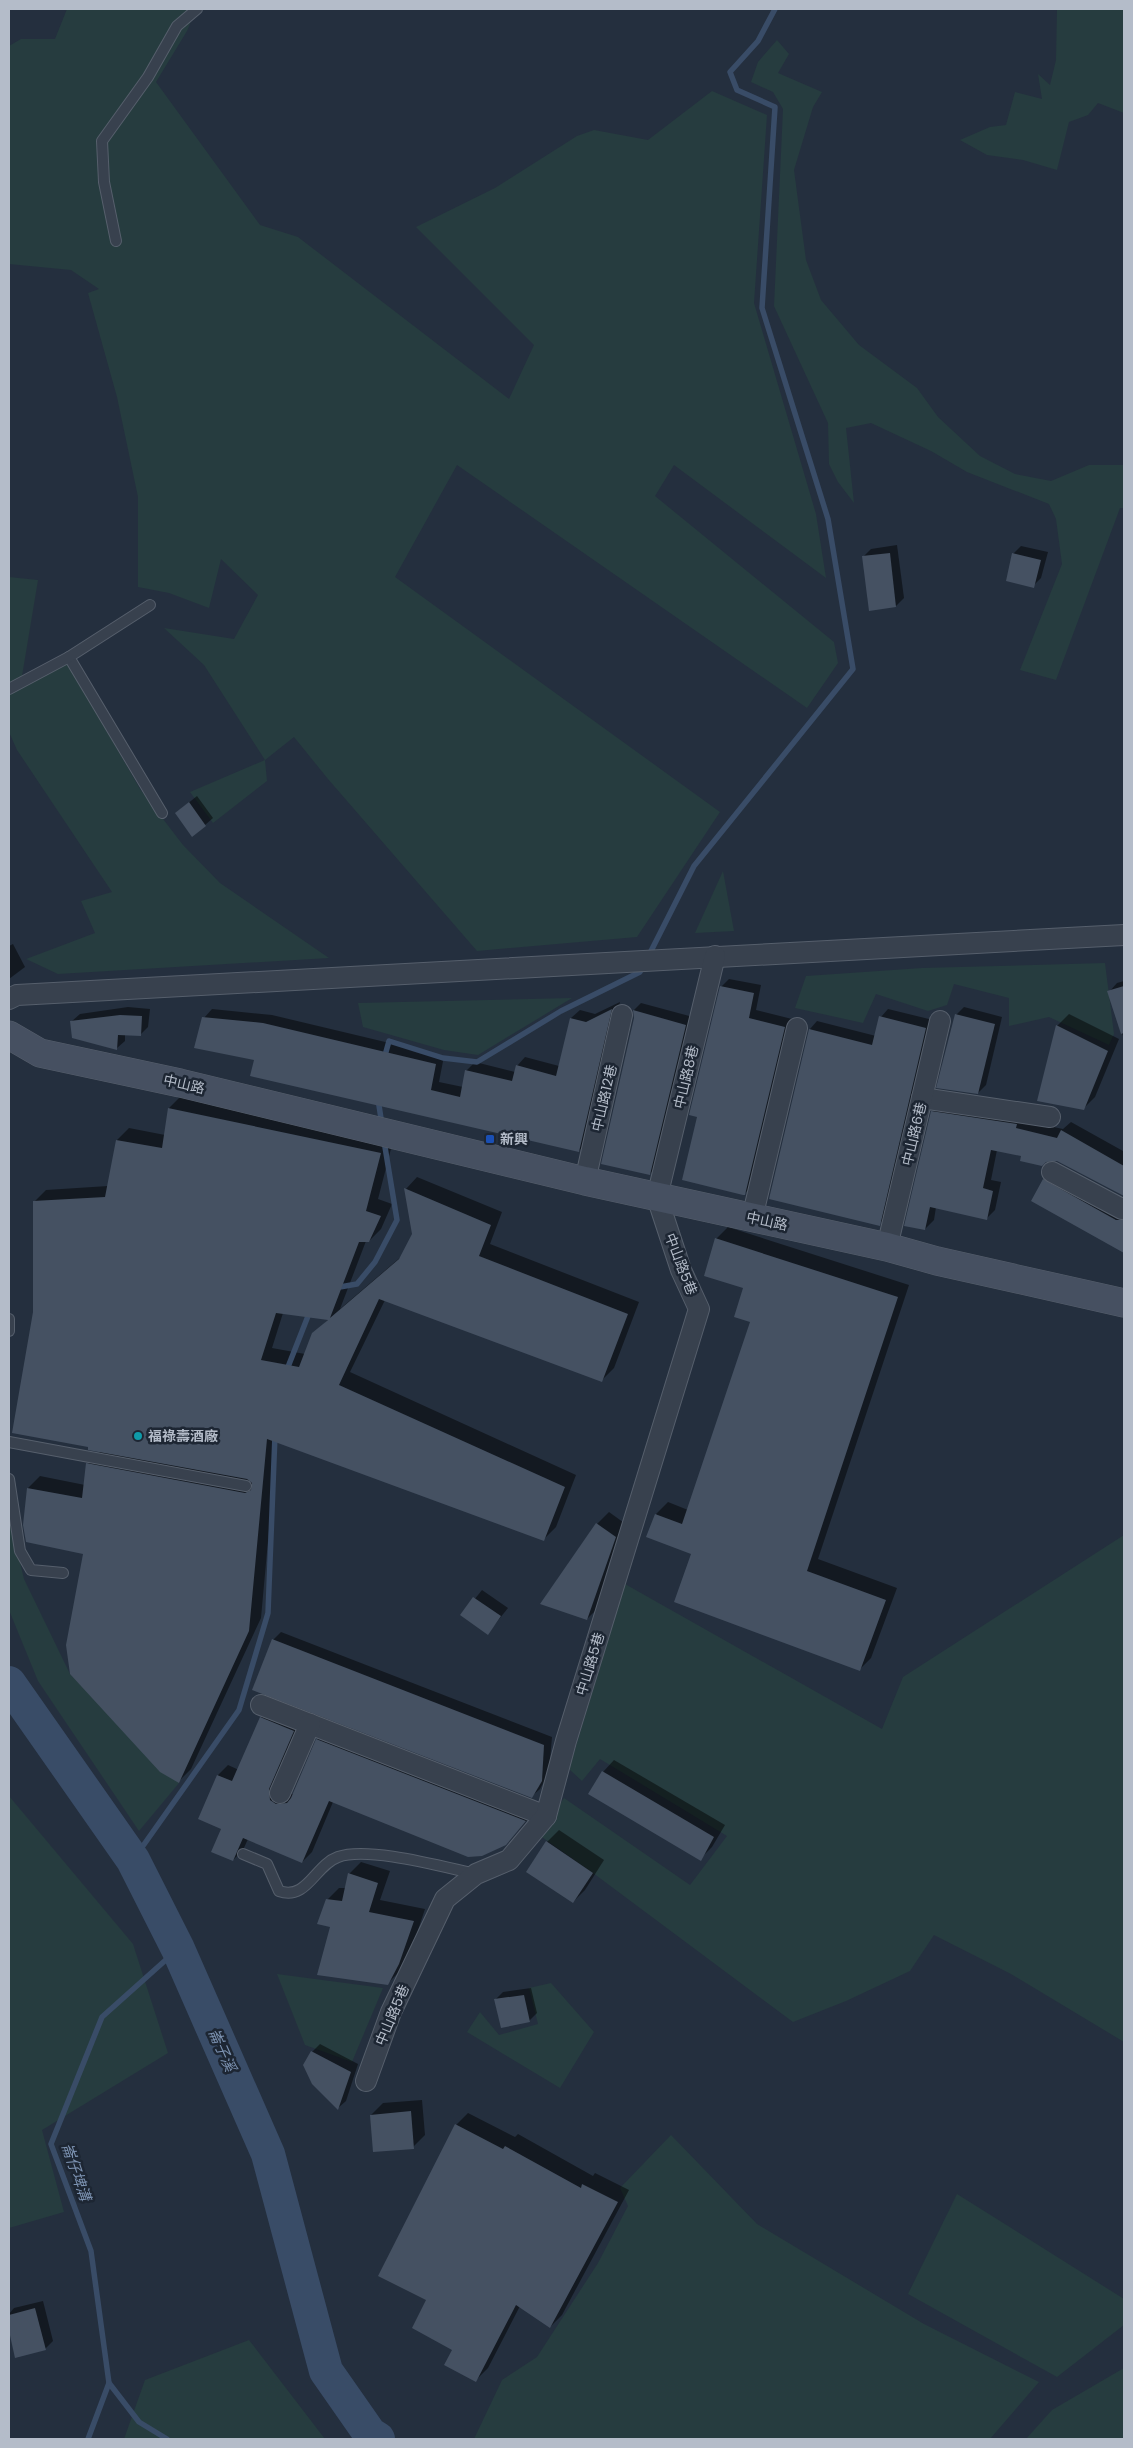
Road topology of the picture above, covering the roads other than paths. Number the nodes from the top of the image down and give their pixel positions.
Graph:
1 (197, 9) edge
2 (116, 241) dead end
3 (150, 605) dead end
4 (69, 657) junction
5 (9, 690) edge
6 (162, 813) dead end
7 (1124, 935) edge
8 (714, 956) junction
9 (9, 999) edge
10 (622, 1015) dead end
11 (940, 1021) dead end
12 (797, 1028) dead end
13 (9, 1035) edge
14 (922, 1098) junction
15 (1050, 1117) dead end
16 (1052, 1172) dead end
17 (585, 1181) junction
18 (657, 1197) junction
19 (1124, 1208) edge
20 (752, 1218) junction
21 (887, 1247) junction
22 (1124, 1303) edge
23 (9, 1318) edge
24 (9, 1331) edge
25 (9, 1442) edge
26 (9, 1479) edge
27 (246, 1486) dead end
28 (63, 1573) dead end
29 (261, 1706) dead end
30 (310, 1724) junction
31 (280, 1793) dead end
32 (546, 1816) junction
33 (243, 1854) dead end
34 (476, 1874) junction
35 (366, 2081) dead end

1 - 2 lane
3 - 4 lane
4 - 5 lane
4 - 6 lane
7 - 8 street
8 - 9 street
8 - 18 street, 中山路8巷
10 - 17 street, 中山路12巷
11 - 14 street, 中山路6巷
12 - 20 street
13 - 17 main road, 中山路
14 - 15 street
14 - 21 street, 中山路6巷
16 - 19 street
17 - 18 main road, 中山路
18 - 20 main road, 中山路
18 - 32 street, 中山路5巷
20 - 21 main road, 中山路
21 - 22 main road, 中山路
23 - 24 lane
25 - 27 lane
26 - 28 lane
29 - 30 street
30 - 31 street
30 - 32 street
32 - 34 street, 中山路5巷
33 - 34 lane
34 - 35 street, 中山路5巷

